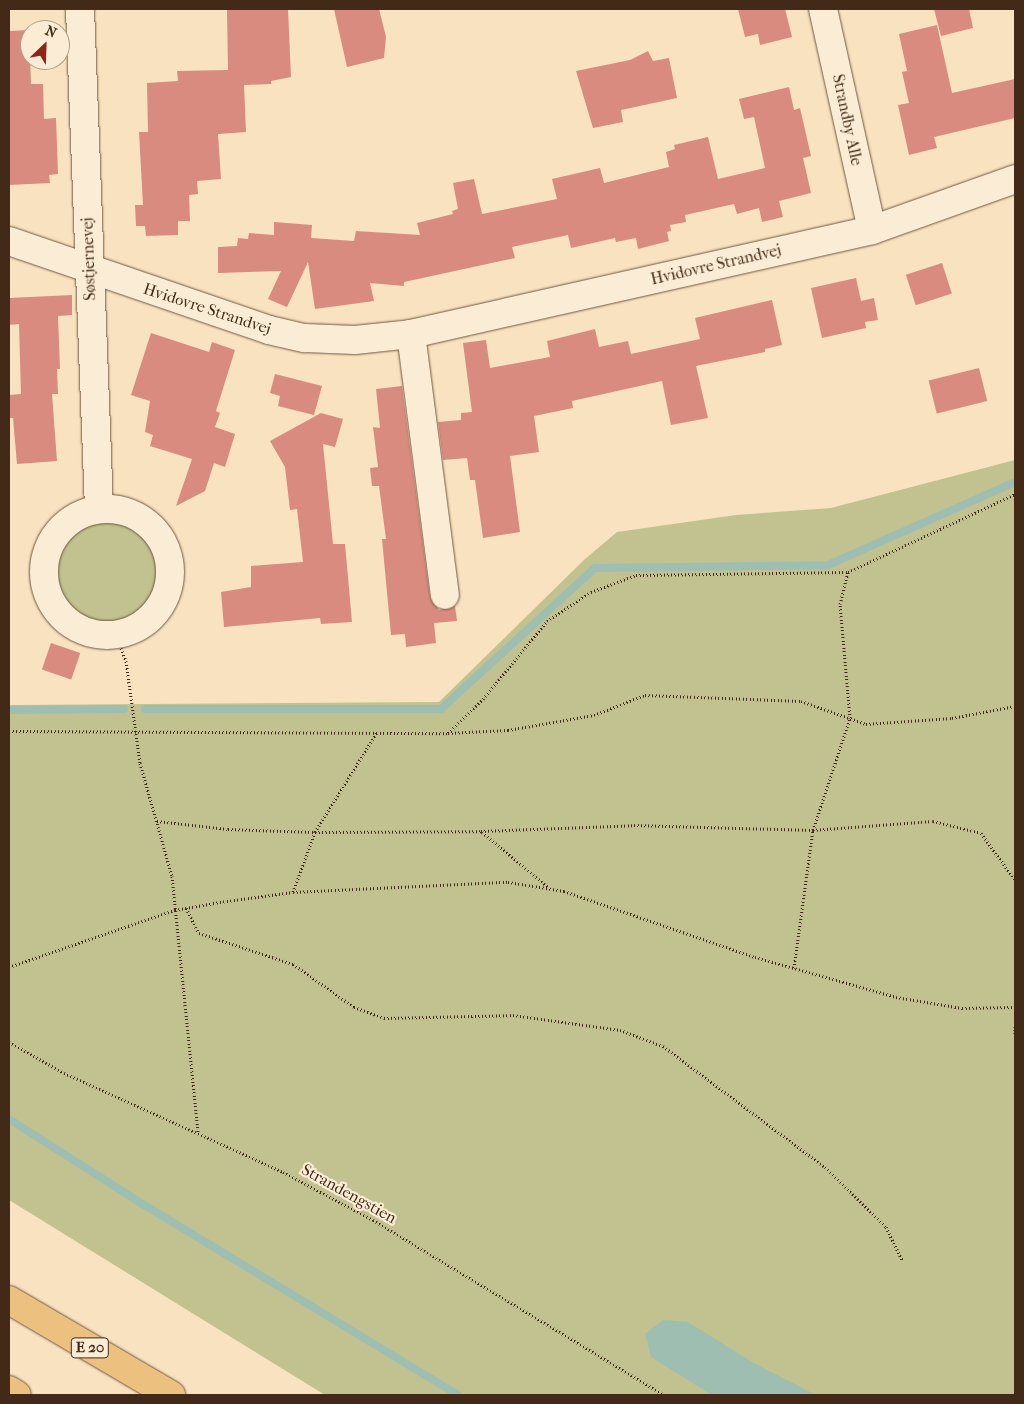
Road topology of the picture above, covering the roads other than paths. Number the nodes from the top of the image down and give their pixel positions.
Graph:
1 (80, 9) edge
2 (823, 9) edge
3 (1015, 179) edge
4 (872, 230) junction
5 (9, 241) edge
6 (89, 269) junction
7 (412, 334) junction
8 (99, 508) junction
9 (445, 595) dead end
10 (9, 1300) edge
11 (9, 1390) edge
12 (17, 1395) edge
13 (171, 1395) edge

1 - 6 street, Søstjernevej
2 - 4 street, Strandby Alle
3 - 4 street, Hvidovre Strandvej
4 - 7 street, Hvidovre Strandvej
5 - 6 street, Hvidovre Strandvej
6 - 7 street, Hvidovre Strandvej
6 - 8 street, Søstjernevej
7 - 9 street
8 - 8 street
10 - 13 highway, E 20
11 - 12 highway

